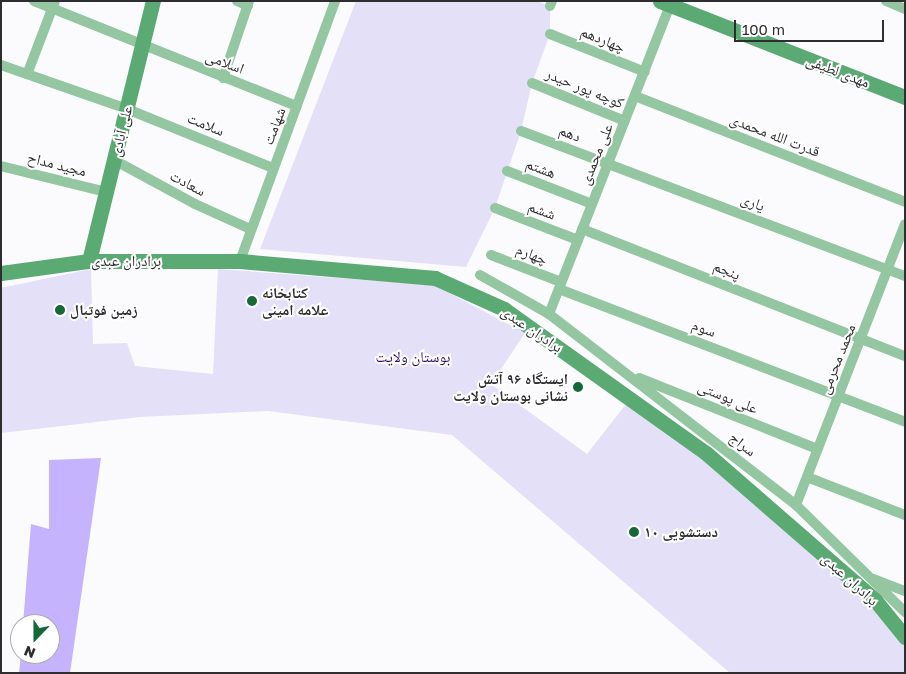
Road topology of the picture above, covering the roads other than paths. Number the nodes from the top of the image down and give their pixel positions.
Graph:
1 (34, 1) edge
2 (153, 1) edge
3 (237, 1) edge
4 (335, 1) edge
5 (886, 1) edge
6 (248, 3) edge
7 (668, 3) edge
8 (54, 5) edge
9 (905, 9) edge
10 (550, 34) dead end
11 (142, 45) junction
12 (1, 65) edge
13 (28, 72) junction
14 (645, 72) junction
15 (223, 78) junction
16 (532, 83) dead end
17 (635, 96) junction
18 (905, 97) edge
19 (297, 106) junction
20 (127, 109) junction
21 (625, 121) junction
22 (521, 131) dead end
23 (114, 160) junction
24 (608, 164) junction
25 (1, 166) edge
26 (273, 168) junction
27 (507, 171) dead end
28 (106, 192) junction
29 (905, 202) edge
30 (592, 204) junction
31 (496, 208) dead end
32 (905, 224) edge
33 (250, 229) junction
34 (582, 229) junction
35 (578, 240) junction
36 (491, 255) dead end
37 (89, 261) junction
38 (240, 261) junction
39 (887, 269) junction
40 (1, 273) edge
41 (480, 275) dead end
42 (905, 276) edge
43 (560, 286) junction
44 (548, 314) junction
45 (861, 339) junction
46 (905, 356) edge
47 (628, 374) junction
48 (838, 396) junction
49 (905, 422) edge
50 (817, 449) junction
51 (807, 477) junction
52 (796, 505) junction
53 (905, 515) edge
54 (868, 577) junction
55 (905, 591) edge
56 (905, 612) edge
57 (905, 637) edge

1 - 8 street, اسلامی
2 - 11 main road, علی آبادی
3 - 6 street
4 - 19 street, شهامت
5 - 9 street
6 - 15 street
7 - 14 street, علی محمدی
7 - 18 main road, مهدی لطیفی
8 - 11 street, اسلامی
8 - 13 street
10 - 14 street, چهاردهم
11 - 15 street, اسلامی
11 - 20 main road, علی آبادی
12 - 13 street, سلامت
13 - 20 street, سلامت
14 - 17 street, علی محمدی
15 - 19 street, اسلامی
16 - 21 street, کوچه پور حیدر
17 - 21 street, علی محمدی
17 - 29 street, قدرت الله محمدی
19 - 26 street, شهامت
20 - 23 main road, علی آبادی
20 - 26 street, سلامت
21 - 24 street, علی محمدی
22 - 24 street, دهم
23 - 28 main road, علی آبادی
23 - 33 street, سعادت
24 - 30 street, علی محمدی
24 - 39 street, یاری
25 - 28 street, مجید مداح
26 - 33 street, شهامت
27 - 30 street, هشتم
28 - 37 main road, علی آبادی
30 - 34 street, علی محمدی
31 - 35 street, ششم
32 - 39 street, محمد محرمی
33 - 38 street, شهامت
34 - 35 street, علی محمدی
34 - 45 street, پنجم
35 - 43 street, علی محمدی
36 - 43 street, چهارم
37 - 38 main road, برادران عبدی
37 - 40 main road, برادران عبدی
38 - 57 main road, برادران عبدی
39 - 42 street, یاری
39 - 45 street, محمد محرمی
41 - 44 street
43 - 44 street, علی محمدی
43 - 48 street, سوم
44 - 47 street, سراج
45 - 46 street, پنجم
45 - 48 street, محمد محرمی
47 - 50 street, علی پوستی
47 - 52 street, سراج
48 - 49 street, سوم
48 - 50 street, محمد محرمی
50 - 51 street, محمد محرمی
51 - 52 street, محمد محرمی
51 - 53 street
52 - 54 street, سراج
54 - 55 street
54 - 56 street, سراج

